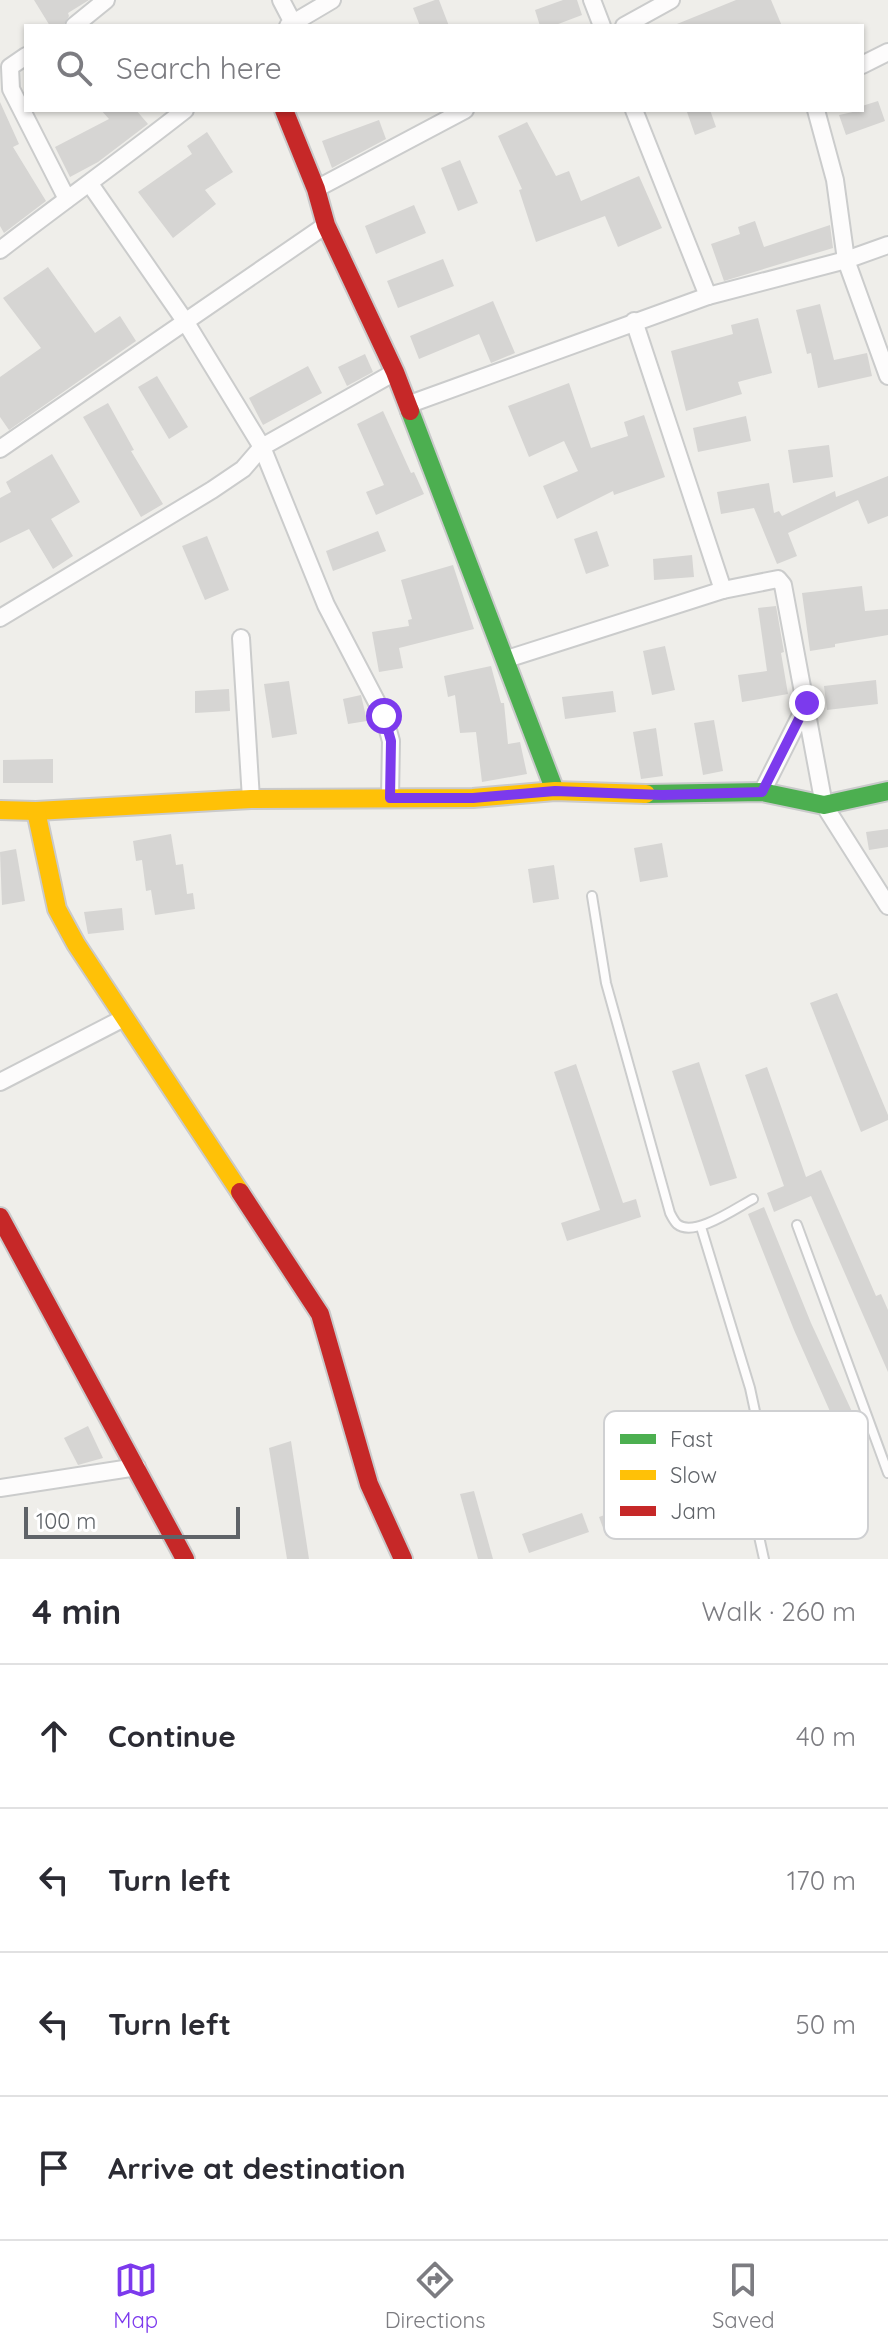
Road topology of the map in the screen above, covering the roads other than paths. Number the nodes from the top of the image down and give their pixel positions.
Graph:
1 (106, 0) edge
2 (281, 0) edge
3 (332, 0) edge
4 (592, 0) edge
5 (671, 0) edge
6 (76, 24) edge
7 (290, 24) edge
8 (601, 24) edge
9 (628, 24) edge
10 (888, 52) edge
11 (24, 57) edge
12 (864, 64) edge
13 (182, 112) edge
14 (285, 112) edge
15 (461, 112) edge
16 (635, 112) edge
17 (817, 112) edge
18 (90, 184) junction
19 (316, 189) junction
20 (67, 199) junction
21 (326, 225) junction
22 (888, 245) edge
23 (0, 250) edge
24 (846, 260) junction
25 (708, 296) junction
26 (185, 321) junction
27 (634, 321) junction
28 (395, 372) junction
29 (888, 376) edge
30 (407, 405) junction
31 (262, 447) junction
32 (0, 449) edge
33 (723, 590) junction
34 (0, 618) edge
35 (241, 638) dead end
36 (507, 659) junction
37 (807, 703) junction
38 (555, 791) junction
39 (888, 791) edge
40 (762, 792) junction
41 (390, 798) junction
42 (251, 799) junction
43 (824, 805) junction
44 (0, 810) edge
45 (36, 811) junction
46 (592, 896) dead end
47 (888, 906) edge
48 (124, 1018) junction
49 (0, 1082) edge
50 (753, 1199) dead end
51 (0, 1217) edge
52 (797, 1225) dead end
53 (701, 1227) junction
54 (755, 1411) edge
55 (865, 1411) edge
56 (868, 1418) edge
57 (137, 1467) junction
58 (888, 1473) edge
59 (0, 1488) edge
60 (760, 1539) edge
61 (185, 1559) edge
62 (403, 1559) edge
63 (764, 1559) edge

1 - 6 street
2 - 7 street
3 - 7 street
4 - 8 street
5 - 9 street
10 - 12 street
11 - 20 street
13 - 18 street
14 - 19 street
15 - 19 street
16 - 25 street
17 - 24 street
18 - 20 street
18 - 26 street
19 - 21 street
20 - 23 street
21 - 26 street
21 - 28 street
22 - 24 street
24 - 25 street
24 - 29 street
25 - 27 street
26 - 31 street
26 - 32 street
27 - 30 street
27 - 33 street
28 - 30 street
28 - 31 street
30 - 36 street
31 - 34 street
31 - 41 street
33 - 36 street
33 - 37 street
35 - 42 street
36 - 38 street
37 - 40 street
37 - 43 street
38 - 40 street
38 - 41 street
39 - 43 street
40 - 43 street
41 - 42 street
42 - 45 street
43 - 47 street
44 - 45 street
45 - 48 street
46 - 53 lane
48 - 49 street
48 - 62 street
50 - 53 lane
51 - 57 street
52 - 55 lane
53 - 54 lane
56 - 58 lane
57 - 59 street
57 - 61 street
60 - 63 lane

